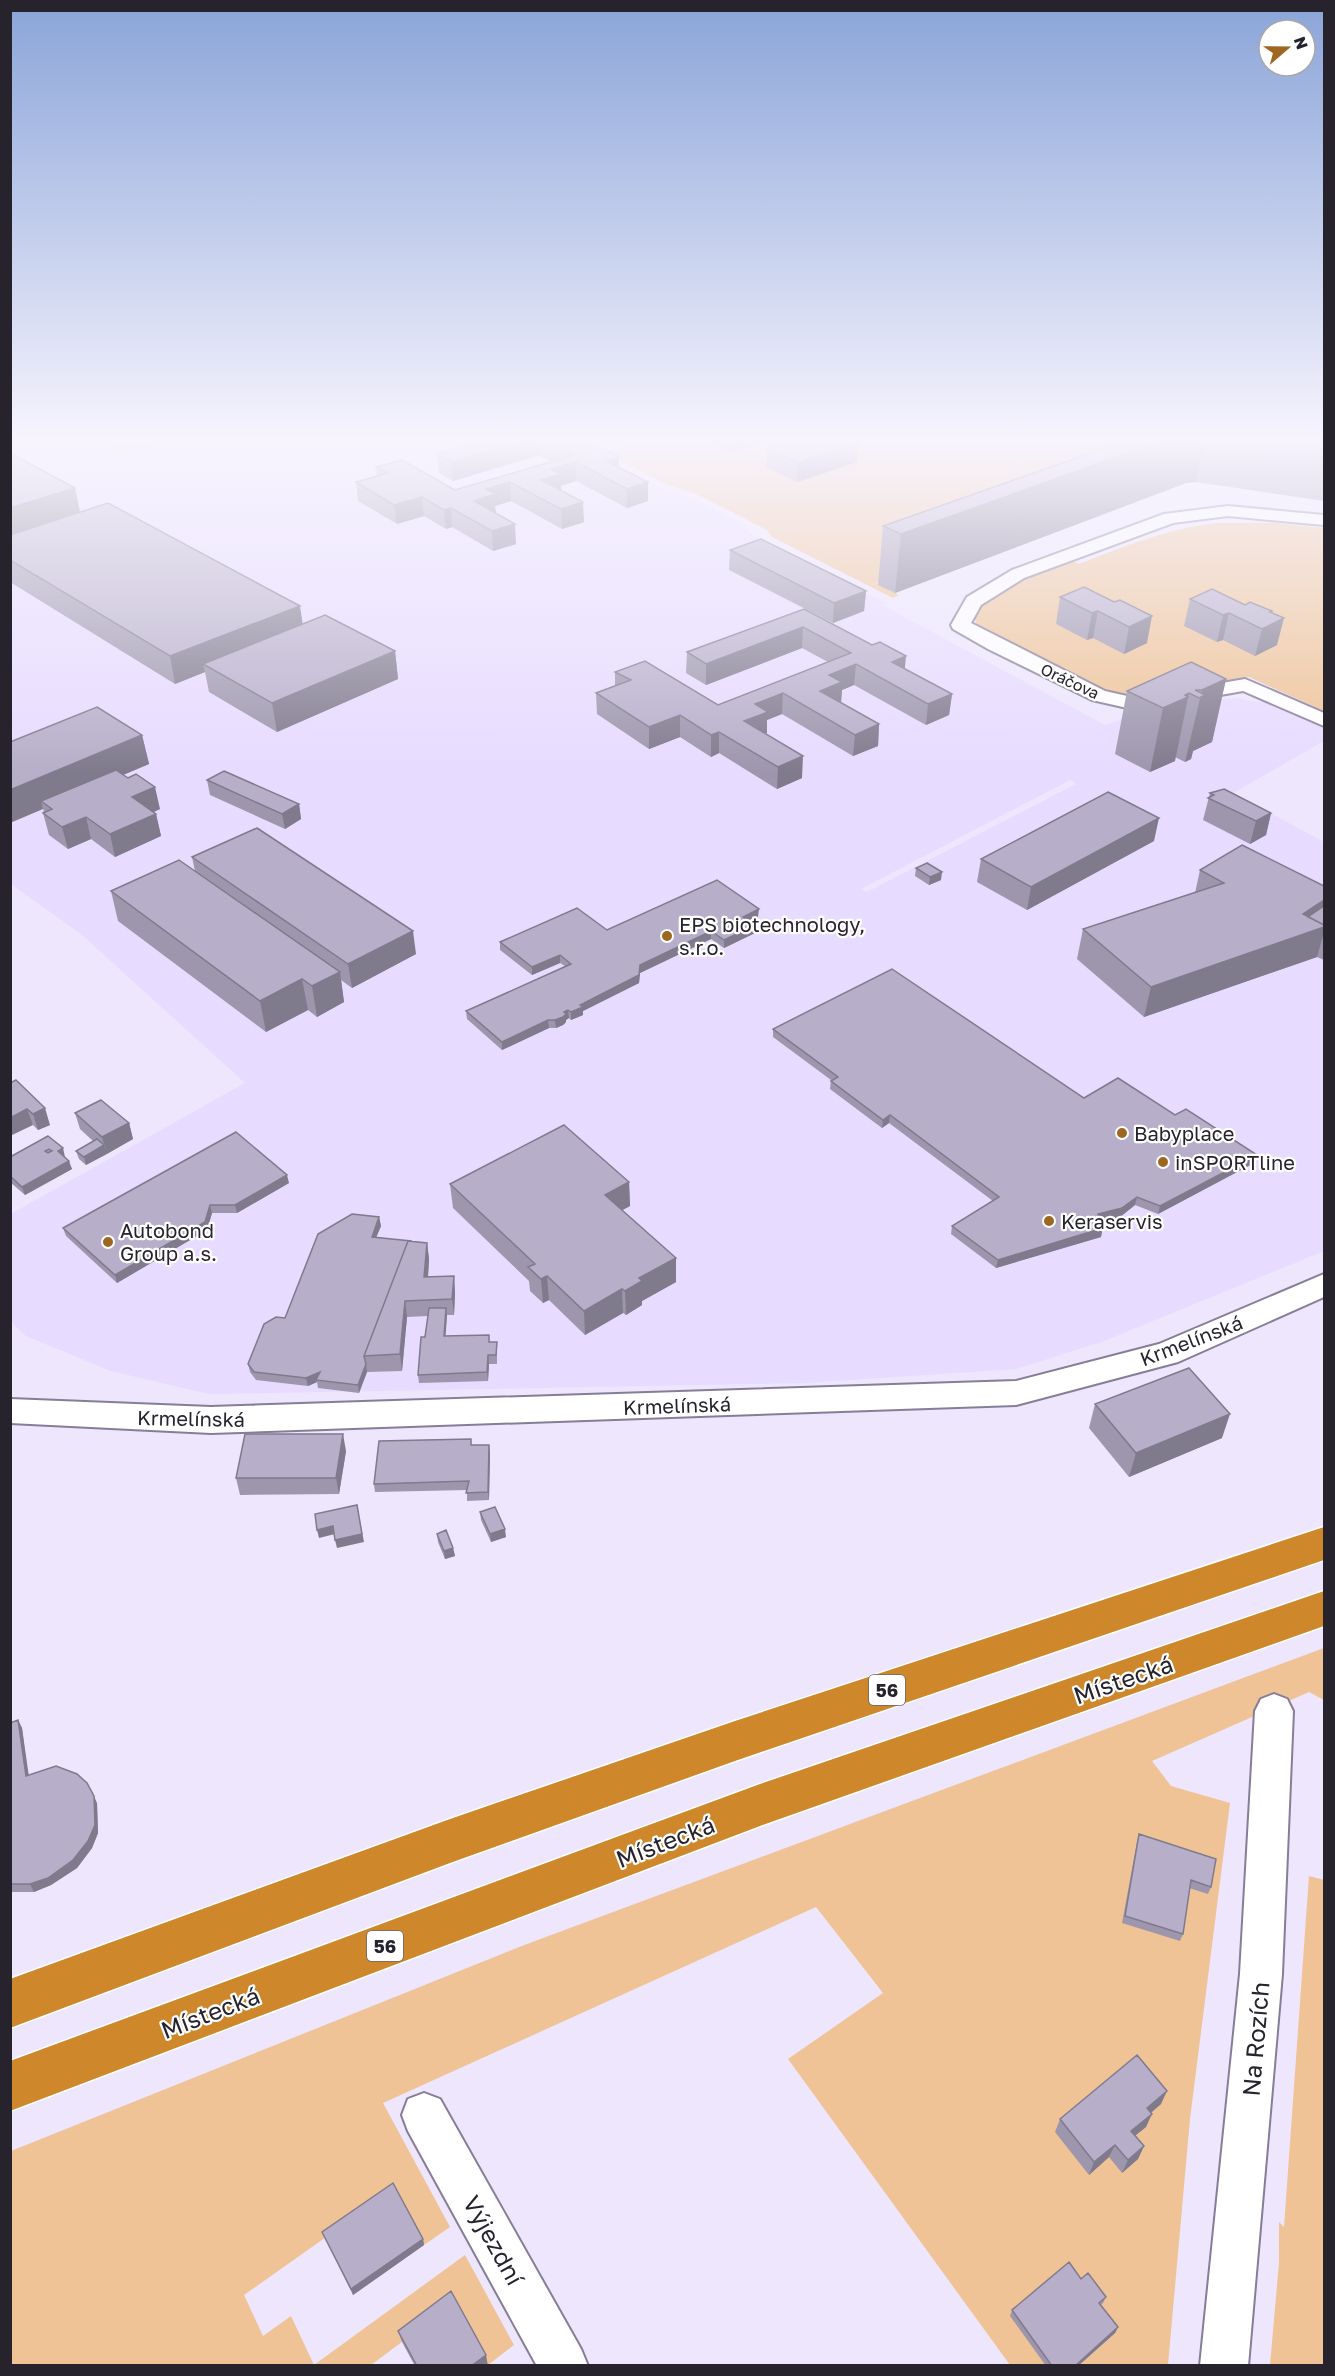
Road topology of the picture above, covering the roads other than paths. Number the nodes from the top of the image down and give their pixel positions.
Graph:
1 (1079, 551) edge
2 (1324, 720) edge
3 (1324, 1285) edge
4 (10, 1411) edge
5 (1324, 1544) edge
6 (1324, 1609) edge
7 (1274, 1711) dead end
8 (10, 2004) edge
9 (10, 2086) edge
10 (424, 2115) dead end
11 (564, 2366) edge
12 (1224, 2366) edge

1 - 2 street, Oráčova
3 - 4 street, Krmelínská
5 - 8 highway, 56
6 - 9 highway, Místecká / 56
7 - 12 street, Na Rozích
10 - 11 street, Výjezdní

